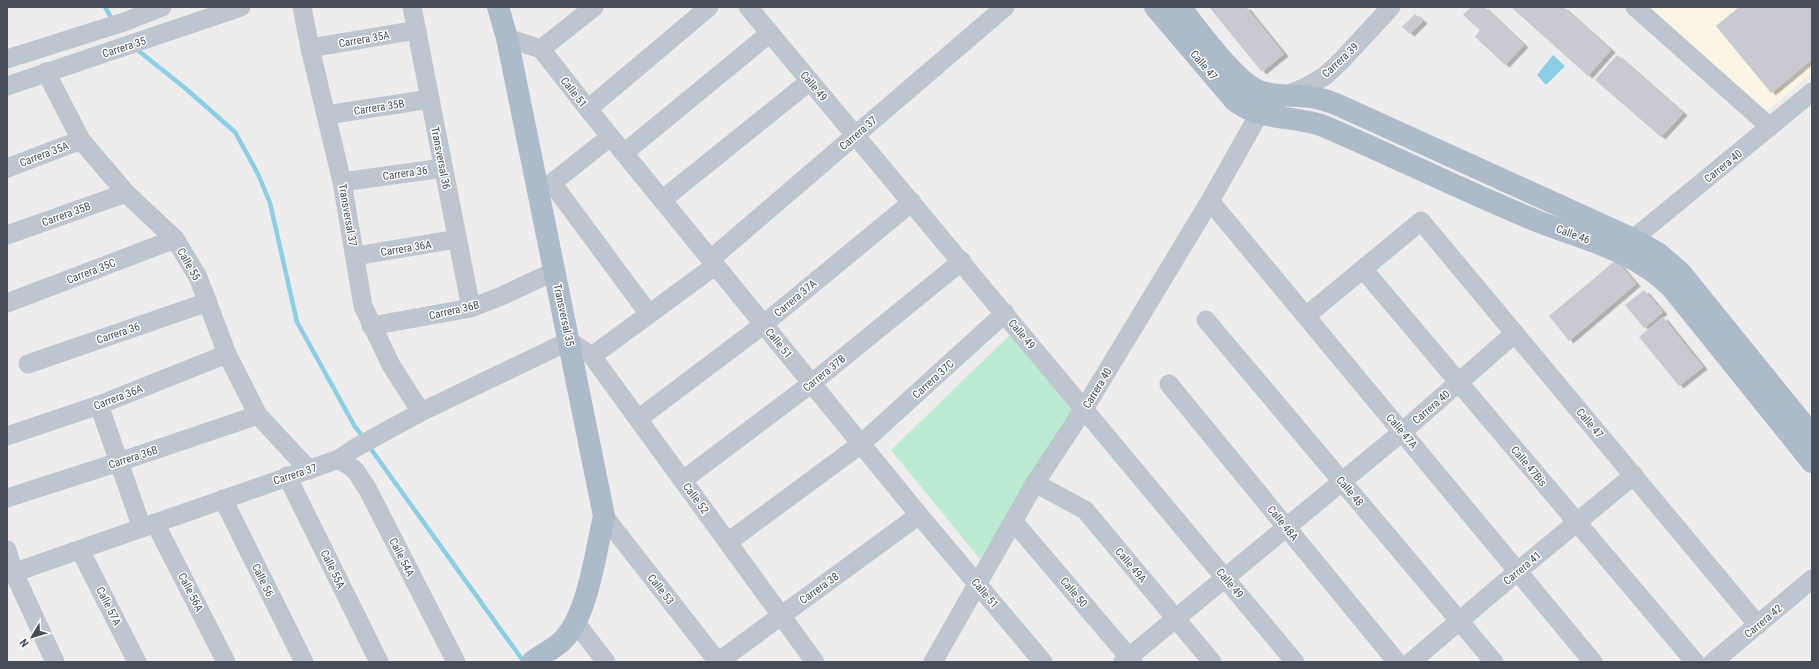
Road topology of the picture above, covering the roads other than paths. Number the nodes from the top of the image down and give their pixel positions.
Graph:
1 (162, 7) edge
2 (241, 7) edge
3 (302, 7) edge
4 (412, 7) edge
5 (498, 7) edge
6 (594, 7) edge
7 (709, 7) edge
8 (748, 7) edge
9 (1005, 7) edge
10 (1155, 7) edge
11 (1180, 7) edge
12 (1391, 7) edge
13 (1635, 7) edge
14 (417, 30) junction
15 (770, 33) junction
16 (507, 38) junction
17 (310, 48) junction
18 (541, 49) junction
19 (7, 59) edge
20 (46, 72) junction
21 (810, 81) junction
22 (8, 84) edge
23 (1812, 92) edge
24 (1284, 96) junction
25 (430, 99) junction
26 (588, 110) junction
27 (1259, 114) junction
28 (327, 115) junction
29 (1770, 127) junction
30 (856, 135) junction
31 (610, 137) junction
32 (81, 140) junction
33 (624, 153) junction
34 (7, 168) edge
35 (443, 168) junction
36 (342, 182) junction
37 (545, 188) junction
38 (126, 193) junction
39 (662, 200) junction
40 (1210, 201) junction
41 (912, 202) junction
42 (7, 235) edge
43 (174, 239) junction
44 (457, 239) junction
45 (1633, 239) junction
46 (355, 256) junction
47 (962, 261) junction
48 (713, 262) junction
49 (1363, 269) junction
50 (555, 271) junction
51 (208, 302) junction
52 (7, 303) edge
53 (471, 308) junction
54 (649, 314) junction
55 (1005, 314) junction
56 (1306, 316) junction
57 (1206, 320) dead end
58 (764, 324) junction
59 (371, 326) junction
60 (1515, 333) junction
61 (569, 341) junction
62 (227, 354) junction
63 (592, 356) junction
64 (28, 364) dead end
65 (812, 383) junction
66 (1458, 383) junction
67 (1169, 384) dead end
68 (99, 405) junction
69 (1084, 409) junction
70 (421, 412) junction
71 (258, 415) junction
72 (638, 419) junction
73 (1402, 432) junction
74 (1812, 435) edge
75 (7, 436) edge
76 (861, 444) junction
77 (339, 459) junction
78 (119, 462) junction
79 (1812, 462) edge
80 (309, 470) junction
81 (1634, 475) junction
82 (287, 476) junction
83 (683, 480) junction
84 (1343, 481) junction
85 (1036, 483) junction
86 (7, 498) edge
87 (223, 499) junction
88 (919, 515) junction
89 (604, 516) junction
90 (1014, 522) junction
91 (1577, 523) junction
92 (149, 525) junction
93 (1286, 527) junction
94 (728, 542) junction
95 (7, 550) edge
96 (80, 550) junction
97 (1518, 571) junction
98 (10, 574) edge
99 (1226, 578) junction
100 (1812, 579) edge
101 (978, 586) junction
102 (782, 615) junction
103 (1176, 619) junction
104 (1460, 621) junction
105 (576, 623) junction
106 (1758, 625) junction
107 (537, 658) edge
108 (939, 659) edge
109 (1129, 660) edge
110 (55, 662) edge
111 (137, 662) edge
112 (226, 662) edge
113 (304, 662) edge
114 (379, 662) edge
115 (456, 662) edge
116 (606, 662) edge
117 (718, 662) edge
118 (815, 662) edge
119 (1042, 662) edge
120 (1212, 662) edge
121 (1295, 662) edge
122 (1397, 662) edge
123 (1412, 662) edge
124 (1494, 662) edge
125 (1594, 662) edge
126 (1695, 662) edge
127 (1713, 662) edge

1 - 19 street
2 - 20 street, Carrera 35
3 - 17 street, Transversal 37
4 - 14 street, Transversal 36
5 - 16 main road, Transversal 35
6 - 18 street
7 - 26 street
8 - 15 street, Calle 49
9 - 30 street, Carrera 37
10 - 27 main road, Calle 47
11 - 24 main road, Calle 47
12 - 24 street, Carrera 39
13 - 29 street
14 - 17 street, Carrera 35A
14 - 25 street, Transversal 36
15 - 21 street, Calle 49
15 - 33 street
16 - 18 street
16 - 37 main road, Transversal 35
17 - 28 street, Transversal 37
18 - 26 street, Calle 51
20 - 22 street, Carrera 35
20 - 32 street, Calle 55
21 - 30 street, Calle 49
21 - 39 street
23 - 29 street, Carrera 40
24 - 27 street, Carrera 39
24 - 45 main road, Calle 46
25 - 28 street, Carrera 35B
25 - 35 street, Transversal 36
26 - 31 street, Calle 51
27 - 40 street, Carrera 40
27 - 79 main road, Calle 46
28 - 36 street, Transversal 37
29 - 45 street, Carrera 40
30 - 41 street, Calle 49
30 - 48 street, Carrera 37
31 - 33 street, Calle 51
31 - 37 street
32 - 34 street, Carrera 35A
32 - 38 street, Calle 55
33 - 39 street, Calle 51
35 - 36 street, Carrera 36
35 - 44 street, Transversal 36
36 - 46 street, Transversal 37
37 - 50 main road, Transversal 35
37 - 54 street
38 - 42 street, Carrera 35B
38 - 43 street, Calle 55
39 - 48 street, Calle 51
40 - 56 street, Calle 47A
40 - 69 street, Carrera 40
41 - 47 street, Calle 49
41 - 58 street, Carrera 37A
43 - 51 street, Calle 55
43 - 52 street, Carrera 35C
44 - 46 street, Carrera 36A
44 - 53 street, Transversal 36
45 - 74 main road, Calle 46
46 - 59 street, Transversal 37
47 - 55 street, Calle 49
47 - 65 street, Carrera 37B
48 - 54 street, Carrera 37
48 - 58 street, Calle 51
49 - 56 street
49 - 60 street, Calle 47
49 - 66 street, Calle 47Bis
50 - 53 street, Carrera 36B
50 - 61 main road, Transversal 35
51 - 62 street, Calle 55
51 - 64 street, Carrera 36
53 - 59 street, Carrera 36B
54 - 63 street, Carrera 37
55 - 69 street, Calle 49
55 - 76 street, Carrera 37C
56 - 73 street, Calle 47A
57 - 84 street, Calle 48
58 - 65 street, Calle 51
58 - 72 street, Carrera 37A
59 - 70 street, Transversal 37
60 - 66 street, Carrera 40
60 - 81 street, Calle 47
61 - 63 street, Calle 52
61 - 70 street, Carrera 37
61 - 89 main road, Transversal 35
62 - 68 street, Carrera 36A
62 - 71 street, Calle 55
63 - 72 street, Calle 52
65 - 76 street, Calle 51
65 - 83 street, Carrera 37B
66 - 73 street, Carrera 40
66 - 91 street, Calle 47Bis
67 - 93 street, Calle 48A
68 - 75 street, Carrera 36A
68 - 78 street, Calle 56A
69 - 85 street, Carrera 40
69 - 99 street, Calle 49
70 - 77 street, Carrera 37
71 - 78 street, Carrera 36B
71 - 80 street, Calle 55
72 - 83 street, Calle 52
73 - 84 street, Carrera 40
73 - 97 street, Calle 47A
76 - 88 street, Calle 51
76 - 94 street, Carrera 37C
77 - 80 street, Carrera 37
77 - 115 street, Calle 54A
78 - 86 street, Carrera 36B
78 - 92 street, Calle 56A
80 - 82 street, Carrera 37
81 - 91 street, Carrera 41
81 - 106 street, Calle 47
82 - 87 street, Carrera 37
82 - 114 street, Calle 55A
83 - 94 street, Calle 52
84 - 93 street, Carrera 40
84 - 104 street, Calle 48
85 - 90 street, Carrera 40
85 - 103 street, Calle 49A
87 - 92 street, Carrera 37
87 - 113 street, Calle 56
88 - 101 street, Calle 51
88 - 102 street, Carrera 38
89 - 105 main road, Transversal 35
89 - 117 street, Calle 53
90 - 101 street, Carrera 40
90 - 109 street, Calle 50
91 - 97 street, Carrera 41
91 - 126 street, Calle 47Bis
92 - 96 street, Carrera 37
92 - 112 street, Calle 56A
93 - 99 street, Carrera 40
93 - 122 street, Calle 48A
94 - 102 street, Calle 52
95 - 98 street
96 - 98 street, Carrera 37
96 - 111 street, Calle 57A
97 - 104 street, Carrera 41
97 - 125 street, Calle 47A
98 - 110 street
99 - 103 street, Carrera 40
99 - 121 street, Calle 49
100 - 106 street, Carrera 42
101 - 108 street, Carrera 40
101 - 119 street, Calle 51
102 - 117 street, Carrera 38
102 - 118 street, Calle 52
103 - 109 street, Carrera 40
103 - 120 street, Calle 49A
104 - 123 street, Carrera 41
104 - 124 street, Calle 48
105 - 107 main road
105 - 116 street
106 - 127 street, Carrera 42

